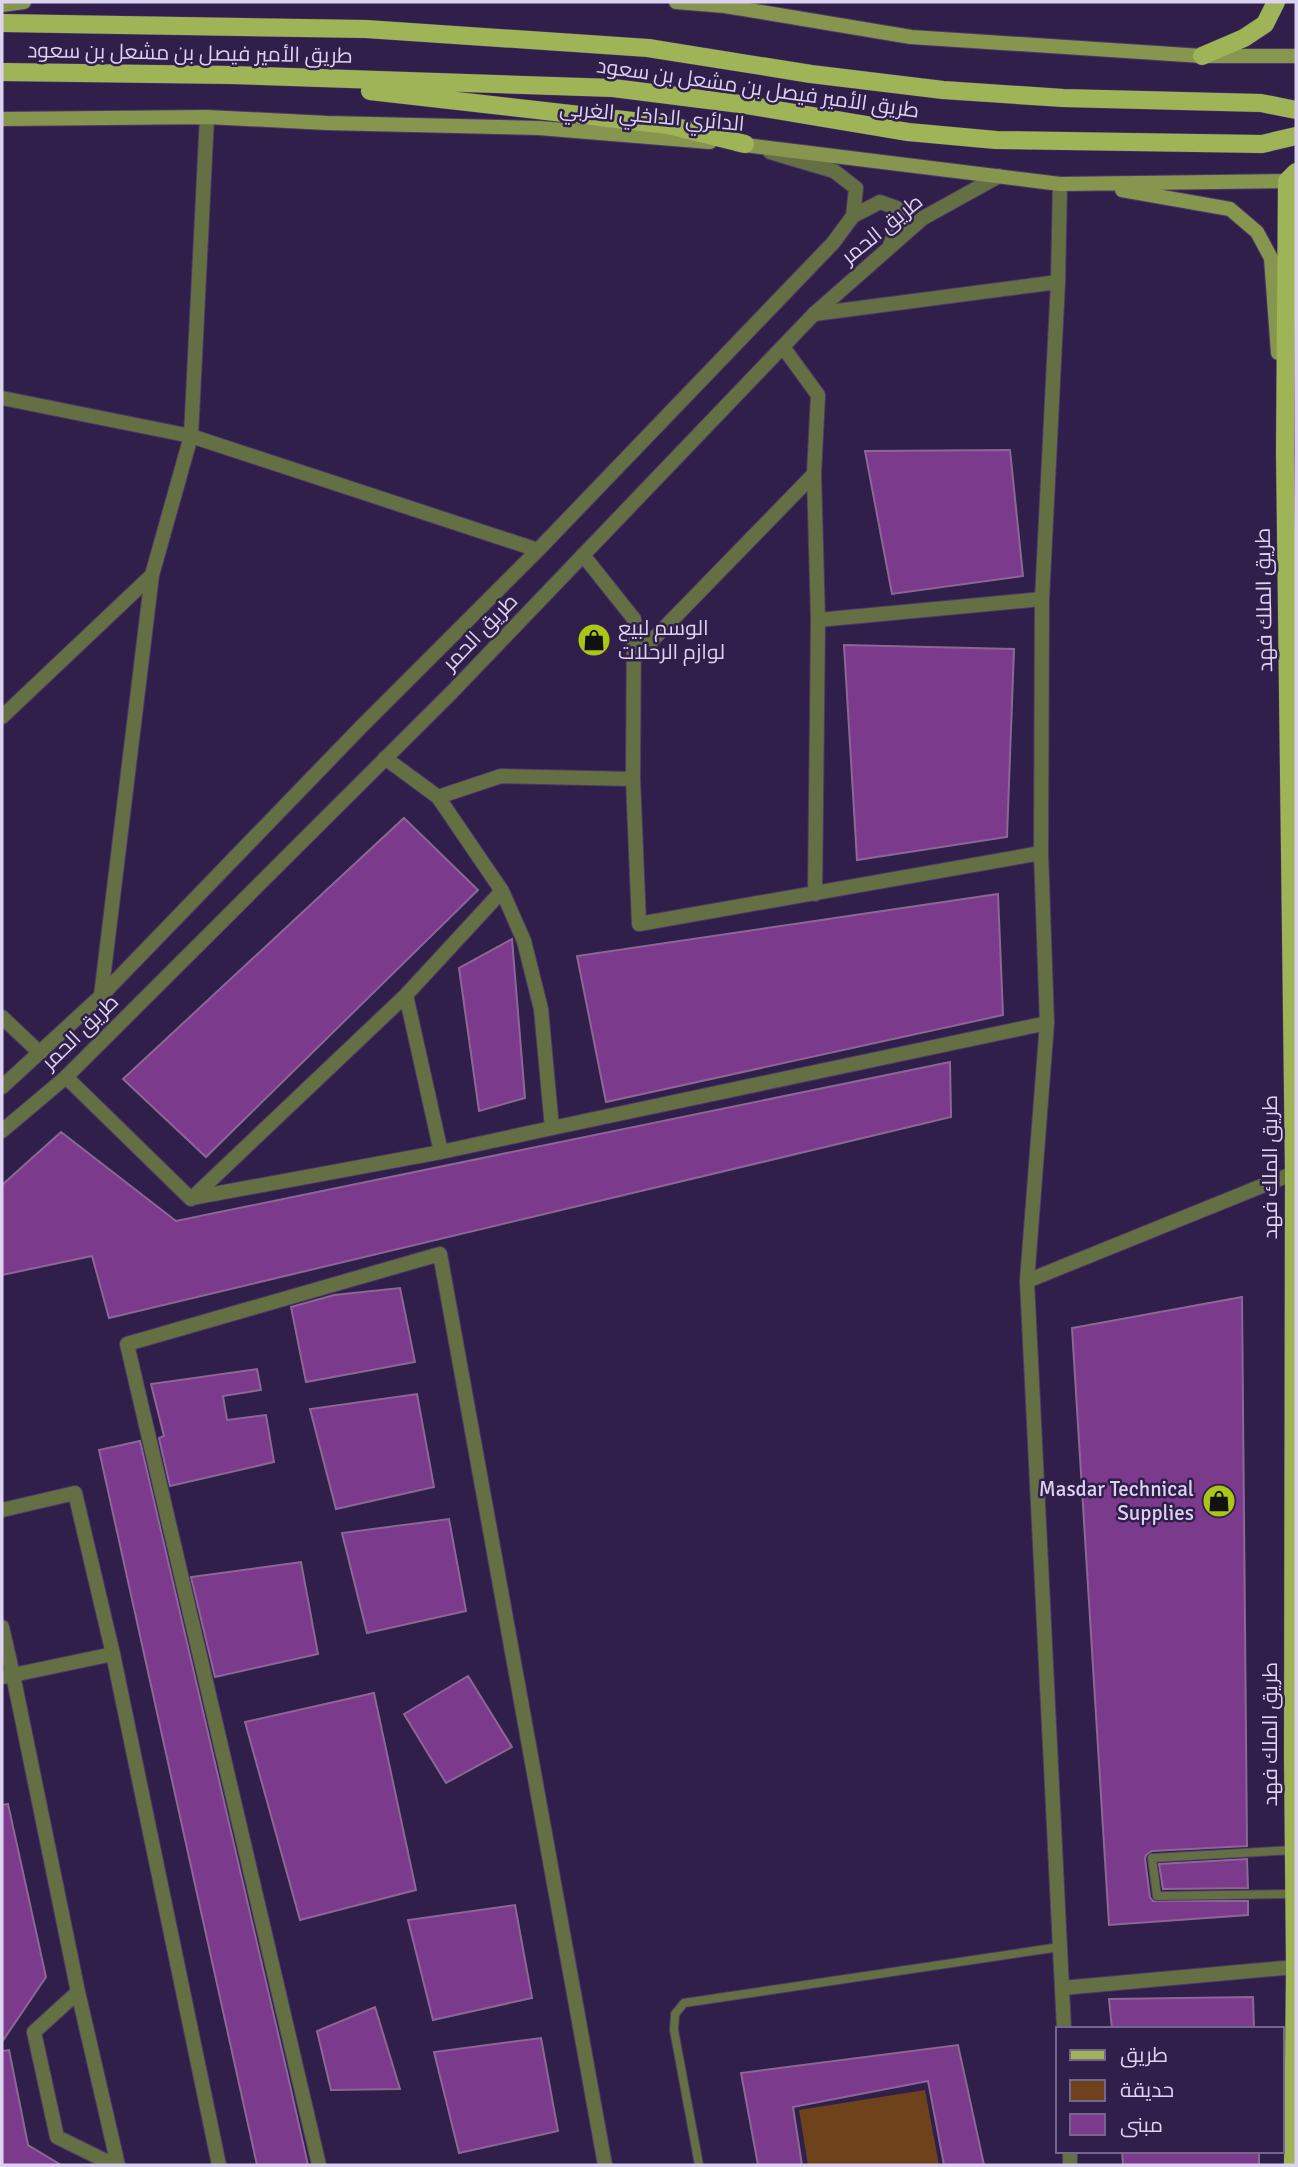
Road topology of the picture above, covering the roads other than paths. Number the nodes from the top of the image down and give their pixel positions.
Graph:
1 (24, 2) edge
2 (676, 2) edge
3 (1276, 2) edge
4 (2, 5) edge
5 (2, 23) edge
6 (1202, 56) junction
7 (1296, 56) edge
8 (2, 72) edge
9 (231, 75) junction
10 (1296, 110) edge
11 (207, 117) junction
12 (2, 119) edge
13 (1296, 136) edge
14 (745, 144) junction
15 (999, 176) junction
16 (1293, 178) edge
17 (1060, 184) junction
18 (1083, 184) junction
19 (853, 216) junction
20 (888, 249) junction
21 (1058, 282) junction
22 (1296, 288) edge
23 (814, 314) junction
24 (783, 347) junction
25 (2, 398) edge
26 (191, 436) junction
27 (1285, 452) junction
28 (814, 474) junction
29 (538, 550) junction
30 (583, 555) junction
31 (152, 575) junction
32 (1042, 599) junction
33 (818, 620) junction
34 (633, 660) junction
35 (2, 717) edge
36 (385, 758) junction
37 (633, 779) junction
38 (438, 797) junction
39 (1041, 853) junction
40 (502, 891) junction
41 (815, 894) junction
42 (406, 995) junction
43 (102, 996) junction
44 (2, 1017) edge
45 (1046, 1023) junction
46 (40, 1053) junction
47 (66, 1077) junction
48 (2, 1087) edge
49 (552, 1128) junction
50 (2, 1131) edge
51 (441, 1152) junction
52 (1294, 1173) junction
53 (191, 1199) junction
54 (1027, 1281) junction
55 (2, 1510) edge
56 (2, 1627) edge
57 (113, 1654) junction
58 (7, 1676) edge
59 (1296, 1699) edge
60 (1293, 1757) junction
61 (1294, 1850) junction
62 (1294, 1894) junction
63 (1060, 1947) junction
64 (1296, 1973) edge
65 (1062, 1987) junction
66 (78, 1992) junction
67 (1064, 2027) edge
68 (116, 2165) edge
69 (219, 2165) edge
70 (319, 2165) edge
71 (605, 2165) edge
72 (699, 2165) edge
73 (1293, 2165) edge

1 - 4 main road
2 - 6 main road
3 - 6 main road
5 - 10 main road, طريق الأمير فيصل بن مشعل بن سعود
6 - 7 main road
8 - 9 main road, طريق الأمير فيصل بن مشعل بن سعود
9 - 13 main road, طريق الأمير فيصل بن مشعل بن سعود
9 - 14 main road
11 - 12 main road, الدائري الداخلي الغربي
11 - 14 main road, الدائري الداخلي الغربي
11 - 26 street
14 - 15 main road, الدائري الداخلي الغربي
14 - 19 street, طريق الحمر
15 - 17 main road, الدائري الداخلي الغربي
15 - 20 street, طريق الحمر
16 - 18 main road, الدائري الداخلي الغربي
16 - 27 main road, طريق الملك فهد
17 - 18 main road, الدائري الداخلي الغربي
17 - 21 street
18 - 27 main road
19 - 20 street
19 - 29 street, طريق الحمر
20 - 23 street, طريق الحمر
21 - 23 street
21 - 32 street
22 - 27 main road
23 - 24 street, طريق الحمر
24 - 28 street
24 - 30 street, طريق الحمر
25 - 26 street
26 - 29 street
26 - 31 street
27 - 52 main road, طريق الملك فهد
28 - 33 street
28 - 34 street
29 - 43 street, طريق الحمر
30 - 34 street
30 - 36 street, طريق الحمر
31 - 35 street
31 - 43 street
32 - 33 street
32 - 39 street
33 - 41 street
34 - 37 street
36 - 38 street
36 - 47 street, طريق الحمر
37 - 38 street
37 - 41 street
38 - 40 street
39 - 41 street
39 - 45 street
40 - 42 street
40 - 49 street
42 - 51 street
42 - 53 street
43 - 46 street, طريق الحمر
44 - 46 street
45 - 49 street
45 - 54 street
46 - 48 street, طريق الحمر
47 - 50 street, طريق الحمر
47 - 53 street
49 - 51 street
51 - 53 street
52 - 54 street
52 - 60 main road, طريق الملك فهد
54 - 63 street
55 - 57 street
56 - 58 street
57 - 58 street
57 - 69 street
58 - 66 street
59 - 60 main road
60 - 61 main road, طريق الملك فهد
61 - 62 main road, طريق الملك فهد
61 - 62 lane
62 - 64 main road, طريق الملك فهد
63 - 65 street
63 - 72 lane
64 - 65 street
64 - 73 main road, طريق الملك فهد
65 - 67 street
66 - 68 street
66 - 68 street
70 - 71 street

